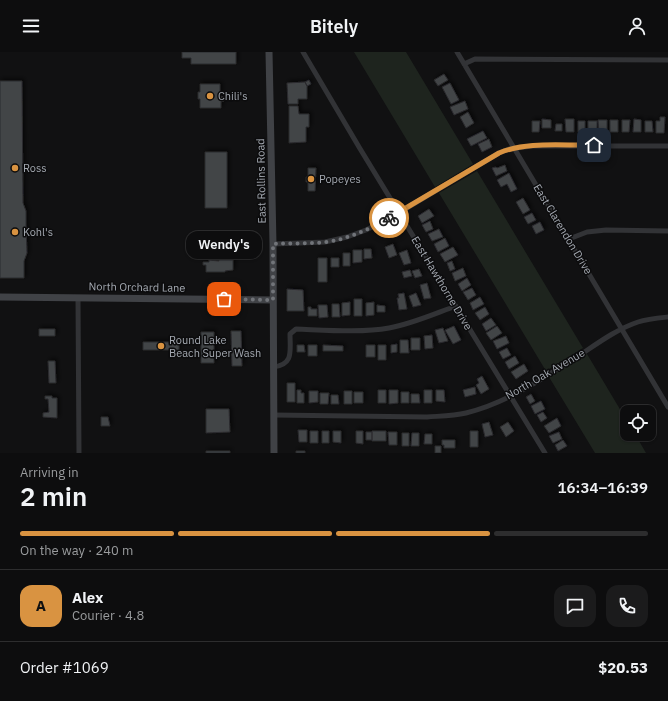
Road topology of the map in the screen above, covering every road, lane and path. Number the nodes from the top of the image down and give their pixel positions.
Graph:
1 (269, 52) edge
2 (299, 52) edge
3 (457, 52) edge
4 (304, 54) edge
5 (668, 60) edge
6 (464, 64) junction
7 (668, 146) edge
8 (515, 148) junction
9 (399, 213) junction
10 (668, 231) edge
11 (569, 239) junction
12 (273, 244) junction
13 (0, 297) edge
14 (78, 298) junction
15 (273, 300) junction
16 (456, 306) junction
17 (668, 318) edge
18 (622, 329) junction
19 (274, 367) junction
20 (510, 396) junction
21 (668, 407) edge
22 (274, 416) junction
23 (79, 453) edge
24 (274, 453) edge
25 (545, 453) edge

1 - 12 main road, East Rollins Road
2 - 4 street
3 - 6 street, East Clarendon Drive
4 - 9 street, East Hawthorne Drive
5 - 6 street
6 - 8 street, East Clarendon Drive
7 - 8 street
8 - 9 street
8 - 11 street, East Clarendon Drive
9 - 12 street
9 - 16 street, East Hawthorne Drive
10 - 11 street
11 - 18 street, East Clarendon Drive
12 - 15 main road, East Rollins Road
13 - 14 main road, North Orchard Lane
14 - 15 main road, North Orchard Lane
14 - 23 street
15 - 19 main road, East Rollins Road
16 - 19 street
16 - 20 street, East Hawthorne Drive
17 - 18 street, North Oak Avenue
18 - 20 street, North Oak Avenue
18 - 21 street, East Clarendon Drive
19 - 22 main road, East Rollins Road
20 - 22 street, North Oak Avenue
20 - 25 street, East Hawthorne Drive
22 - 24 main road, East Rollins Road

